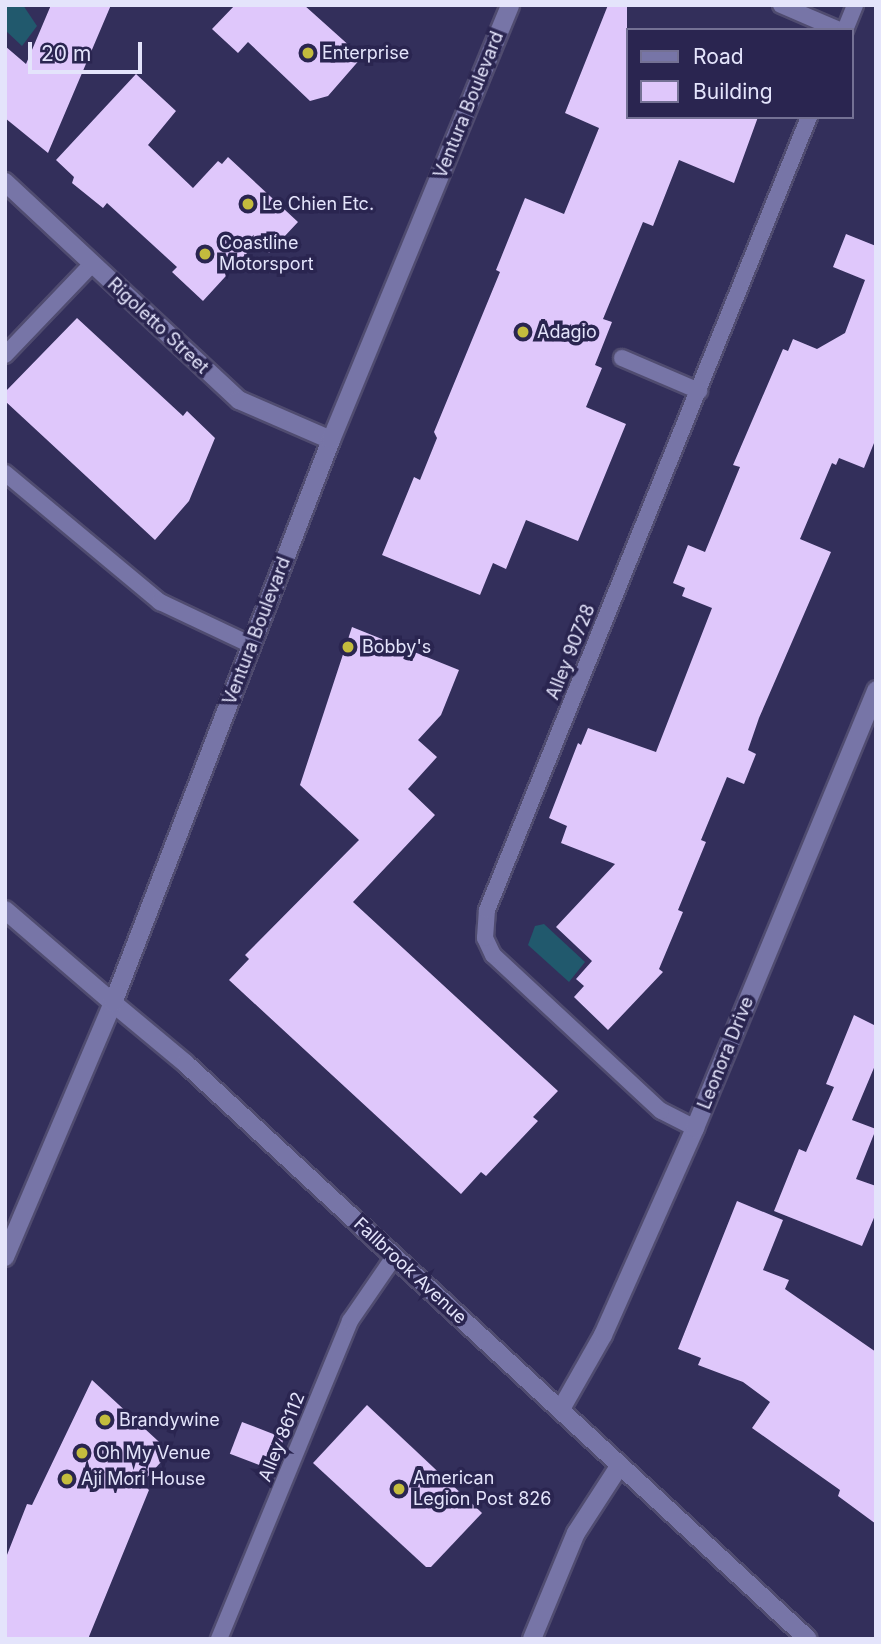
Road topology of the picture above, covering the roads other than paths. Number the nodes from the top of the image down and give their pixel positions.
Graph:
1 (510, 5) edge
2 (781, 5) edge
3 (855, 5) edge
4 (834, 28) edge
5 (846, 28) edge
6 (808, 119) edge
7 (5, 182) edge
8 (92, 265) junction
9 (5, 355) edge
10 (622, 358) dead end
11 (699, 391) junction
12 (331, 440) junction
13 (5, 472) edge
14 (251, 645) junction
15 (876, 690) edge
16 (5, 910) edge
17 (113, 1003) junction
18 (695, 1128) junction
19 (5, 1257) edge
20 (394, 1257) junction
21 (561, 1409) junction
22 (620, 1465) junction
23 (219, 1639) edge
24 (532, 1639) edge
25 (808, 1639) edge

1 - 12 main road, Ventura Boulevard
2 - 4 lane
3 - 5 lane
6 - 11 lane, Alley 90728
7 - 8 main road, Rigoletto Street
8 - 9 lane
8 - 12 main road, Rigoletto Street
10 - 11 lane
11 - 18 lane, Alley 90728
12 - 14 main road, Ventura Boulevard
13 - 14 lane
14 - 17 main road, Ventura Boulevard
15 - 18 main road, Leonora Drive
16 - 17 main road, Fallbrook Avenue
17 - 19 main road, Ventura Boulevard
17 - 20 main road, Fallbrook Avenue
18 - 21 main road, Leonora Drive
20 - 21 main road, Fallbrook Avenue
20 - 23 lane, Alley 86112
21 - 22 main road, Fallbrook Avenue
22 - 24 main road
22 - 25 main road, Fallbrook Avenue

